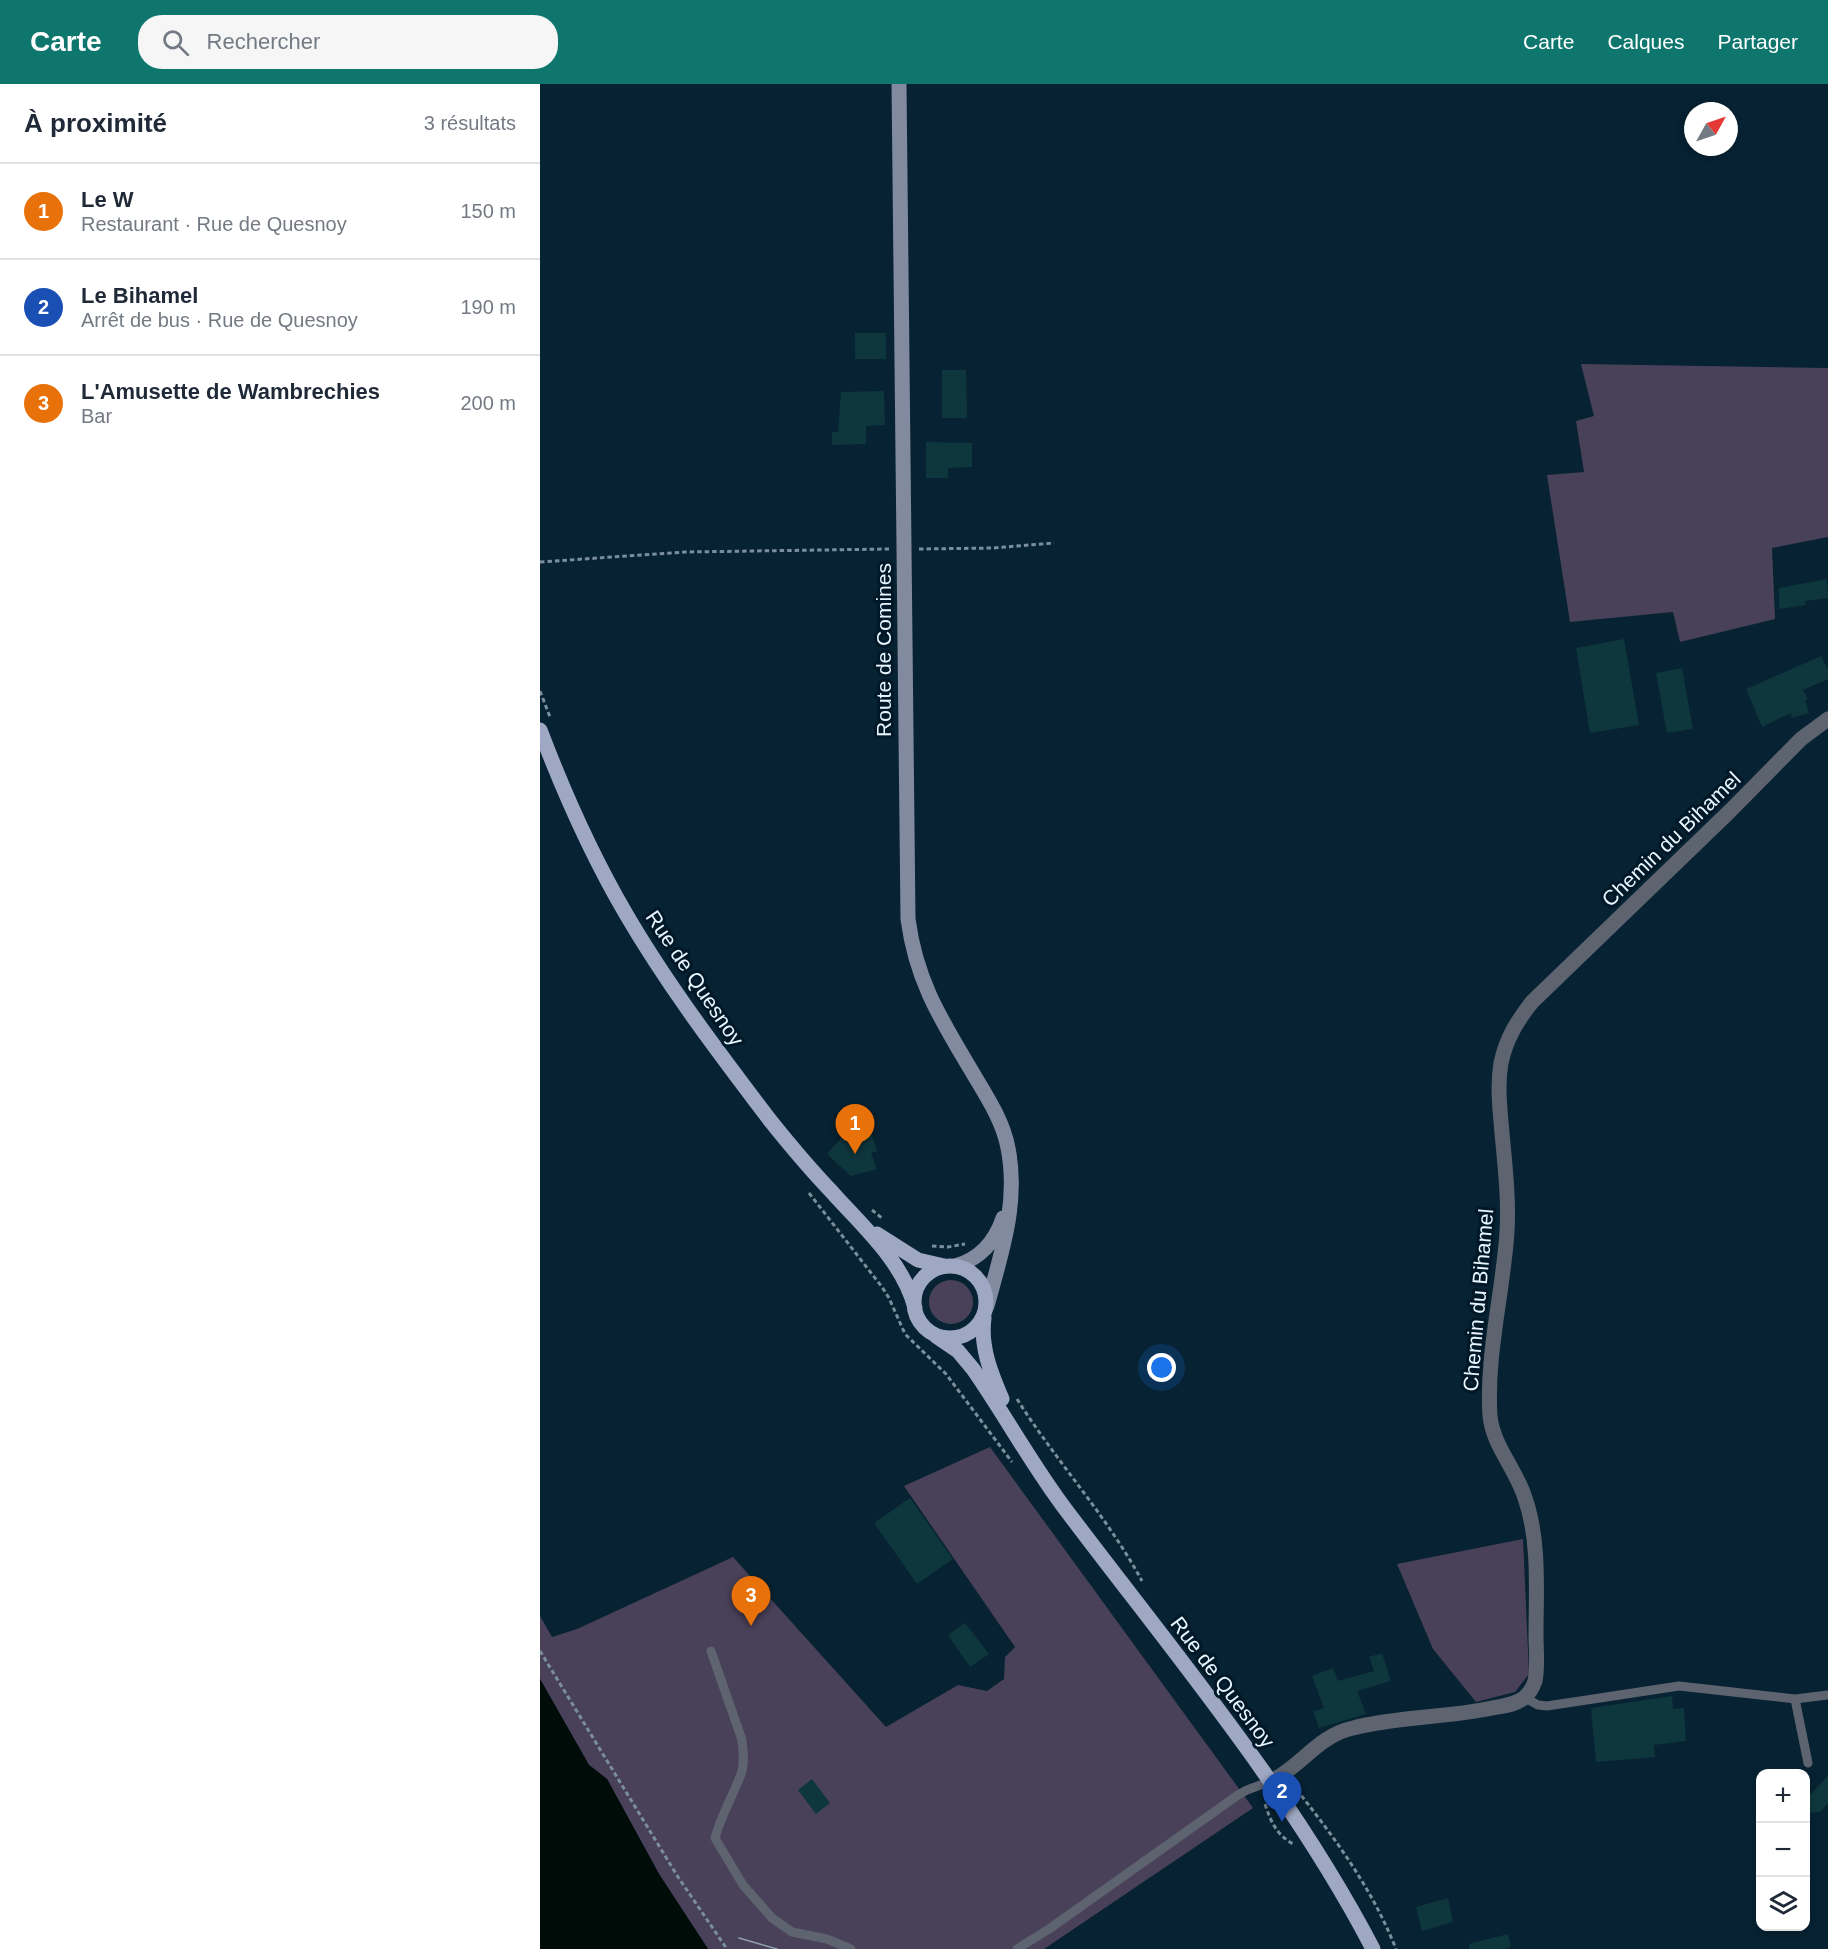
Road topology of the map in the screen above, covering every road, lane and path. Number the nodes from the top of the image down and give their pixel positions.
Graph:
1 (899, 84) edge
2 (1054, 543) dead end
3 (904, 549) junction
4 (540, 562) edge
5 (540, 691) edge
6 (1828, 719) edge
7 (546, 726) edge
8 (803, 1184) dead end
9 (1011, 1192) junction
10 (870, 1209) dead end
11 (860, 1222) junction
12 (886, 1222) dead end
13 (972, 1241) dead end
14 (926, 1245) dead end
15 (949, 1266) junction
16 (915, 1308) junction
17 (985, 1311) junction
18 (936, 1336) junction
19 (1012, 1390) dead end
20 (1026, 1450) junction
21 (1014, 1464) dead end
22 (1146, 1588) dead end
23 (540, 1651) edge
24 (711, 1651) dead end
25 (1828, 1695) edge
26 (1524, 1698) junction
27 (1795, 1699) junction
28 (1808, 1763) dead end
29 (1271, 1780) junction
30 (1299, 1849) dead end
31 (726, 1949) edge
32 (850, 1949) edge
33 (1017, 1949) edge
34 (1373, 1949) edge
35 (1396, 1949) edge

1 - 3 street, Route de Comines
2 - 3 path
3 - 4 path
3 - 9 street, Route de Comines
5 - 7 path
6 - 26 street, Chemin du Bihamel
7 - 11 main road, Rue de Quesnoy
8 - 21 path
9 - 15 street, Route de Comines
9 - 17 street, Route de Comines
10 - 12 path
11 - 15 main road, Rue de Quesnoy
11 - 16 main road, Rue de Quesnoy
13 - 14 path
15 - 16 main road
15 - 17 main road
16 - 18 main road
17 - 18 main road
17 - 20 main road, Rue de Quesnoy
18 - 20 main road, Rue de Quesnoy
19 - 22 path
20 - 29 main road, Rue de Quesnoy
23 - 31 path
24 - 32 lane
25 - 27 lane
26 - 27 lane
26 - 29 street
27 - 28 lane
29 - 30 path
29 - 33 lane
29 - 34 main road, Rue de Quesnoy
29 - 35 path

